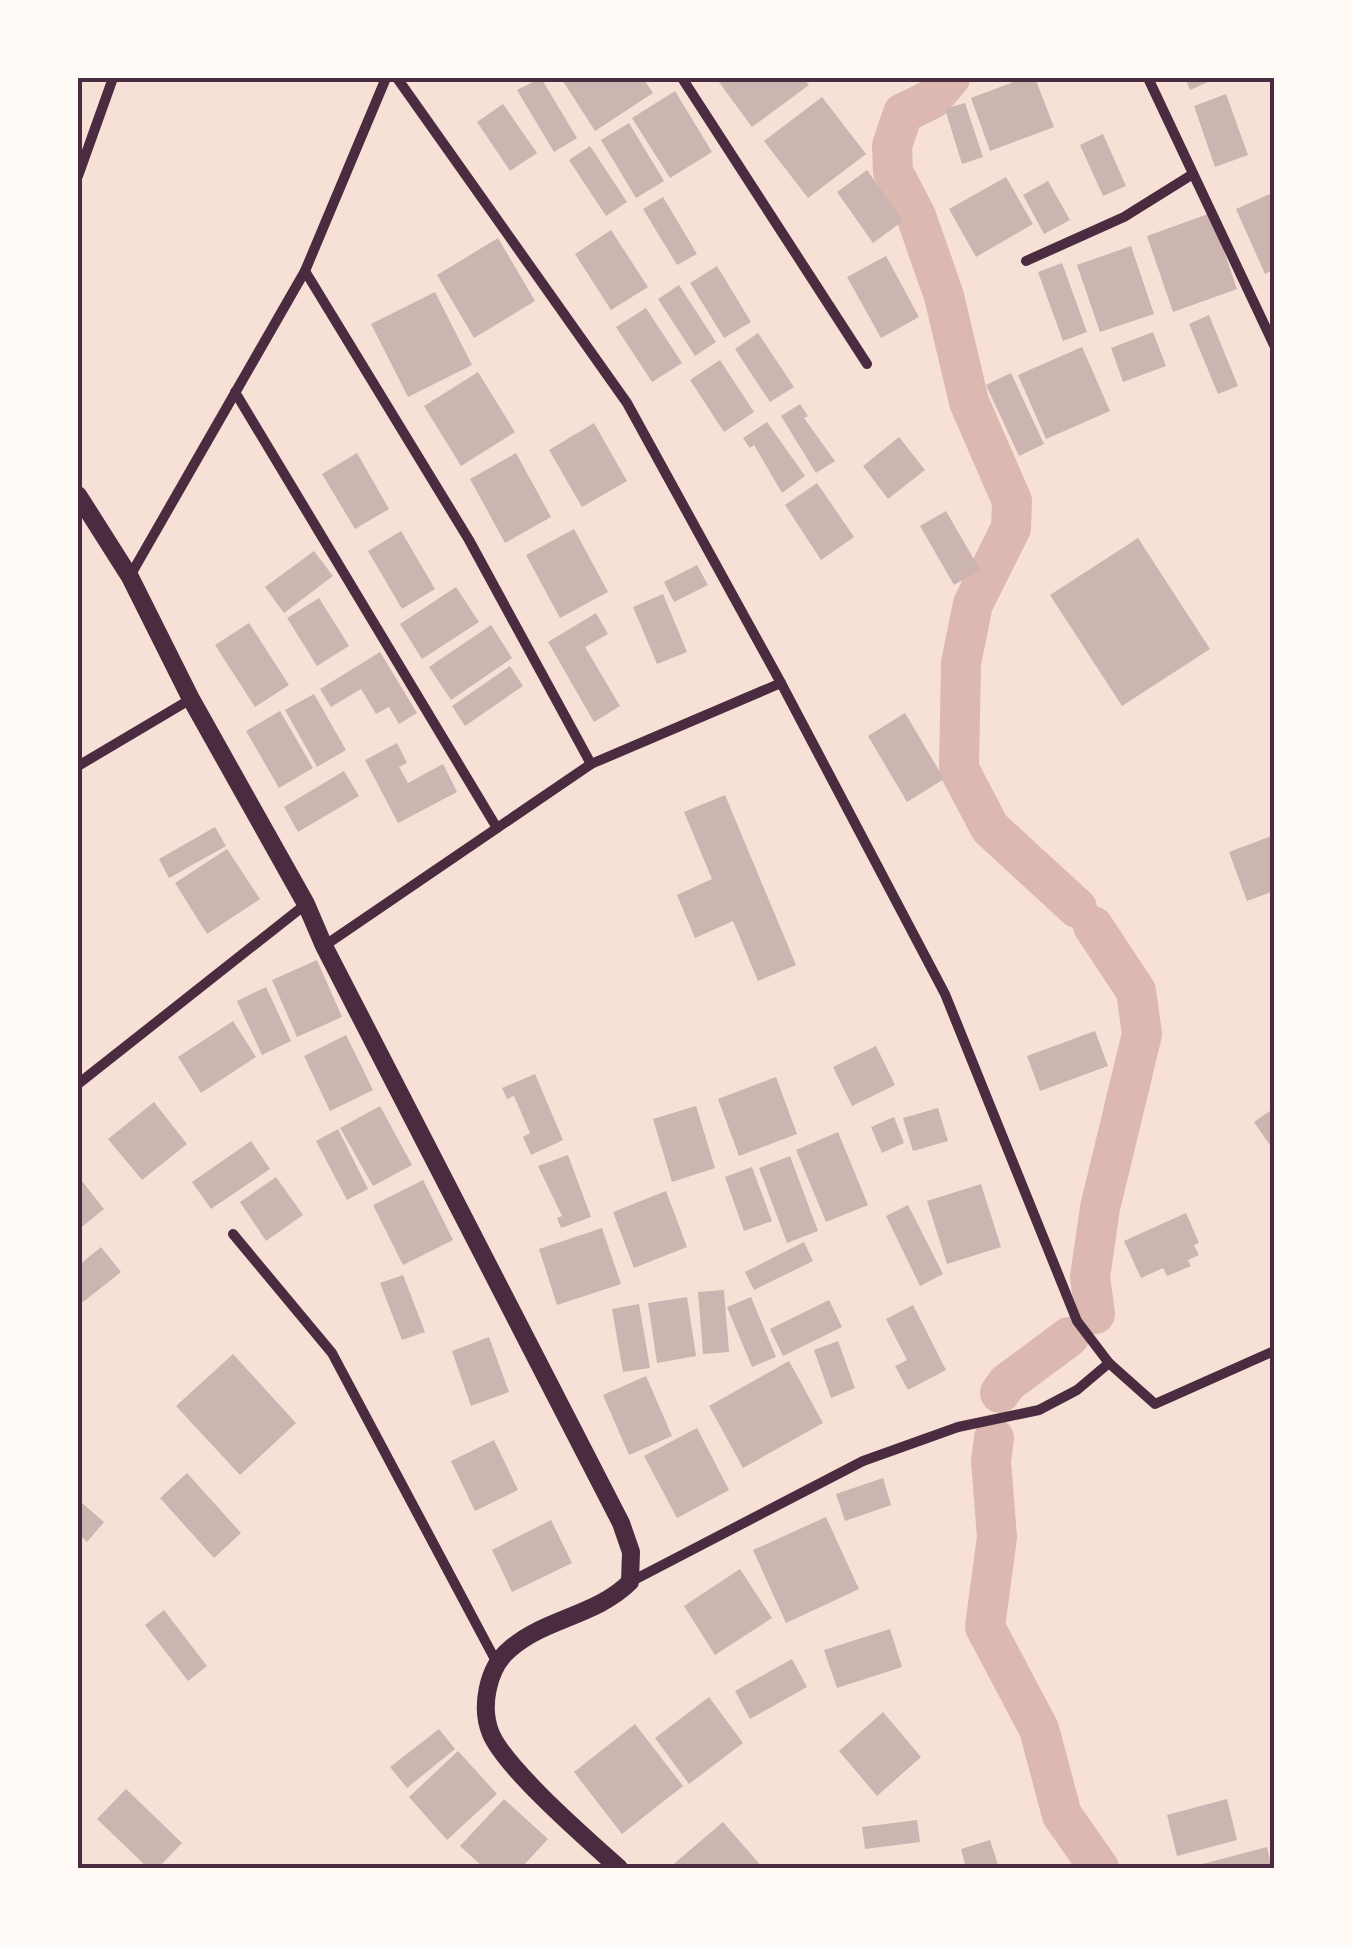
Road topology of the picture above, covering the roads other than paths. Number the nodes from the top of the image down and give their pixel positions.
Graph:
1 (113, 78) edge
2 (386, 78) edge
3 (397, 78) edge
4 (682, 78) edge
5 (1148, 78) edge
6 (1193, 174) junction
7 (78, 176) edge
8 (1026, 261) dead end
9 (306, 271) junction
10 (1274, 344) edge
11 (866, 364) dead end
12 (236, 392) junction
13 (78, 496) edge
14 (130, 577) junction
15 (781, 683) junction
16 (191, 699) junction
17 (591, 764) junction
18 (78, 766) edge
19 (497, 828) junction
20 (306, 904) junction
21 (324, 946) junction
22 (78, 1084) edge
23 (233, 1234) dead end
24 (1274, 1351) edge
25 (1109, 1363) junction
26 (630, 1582) junction
27 (498, 1665) junction
28 (618, 1868) edge

1 - 7 street
2 - 9 street
3 - 15 street
4 - 11 street
5 - 6 street
6 - 8 street
6 - 10 street
9 - 12 street
9 - 17 street
12 - 14 street
12 - 19 street
13 - 14 street
14 - 16 street
15 - 17 street
15 - 25 street
16 - 18 street
16 - 20 street
17 - 19 street
19 - 21 street
20 - 21 street
20 - 22 street
21 - 26 street
23 - 27 street
24 - 25 street
25 - 26 street
26 - 27 street
27 - 28 street

